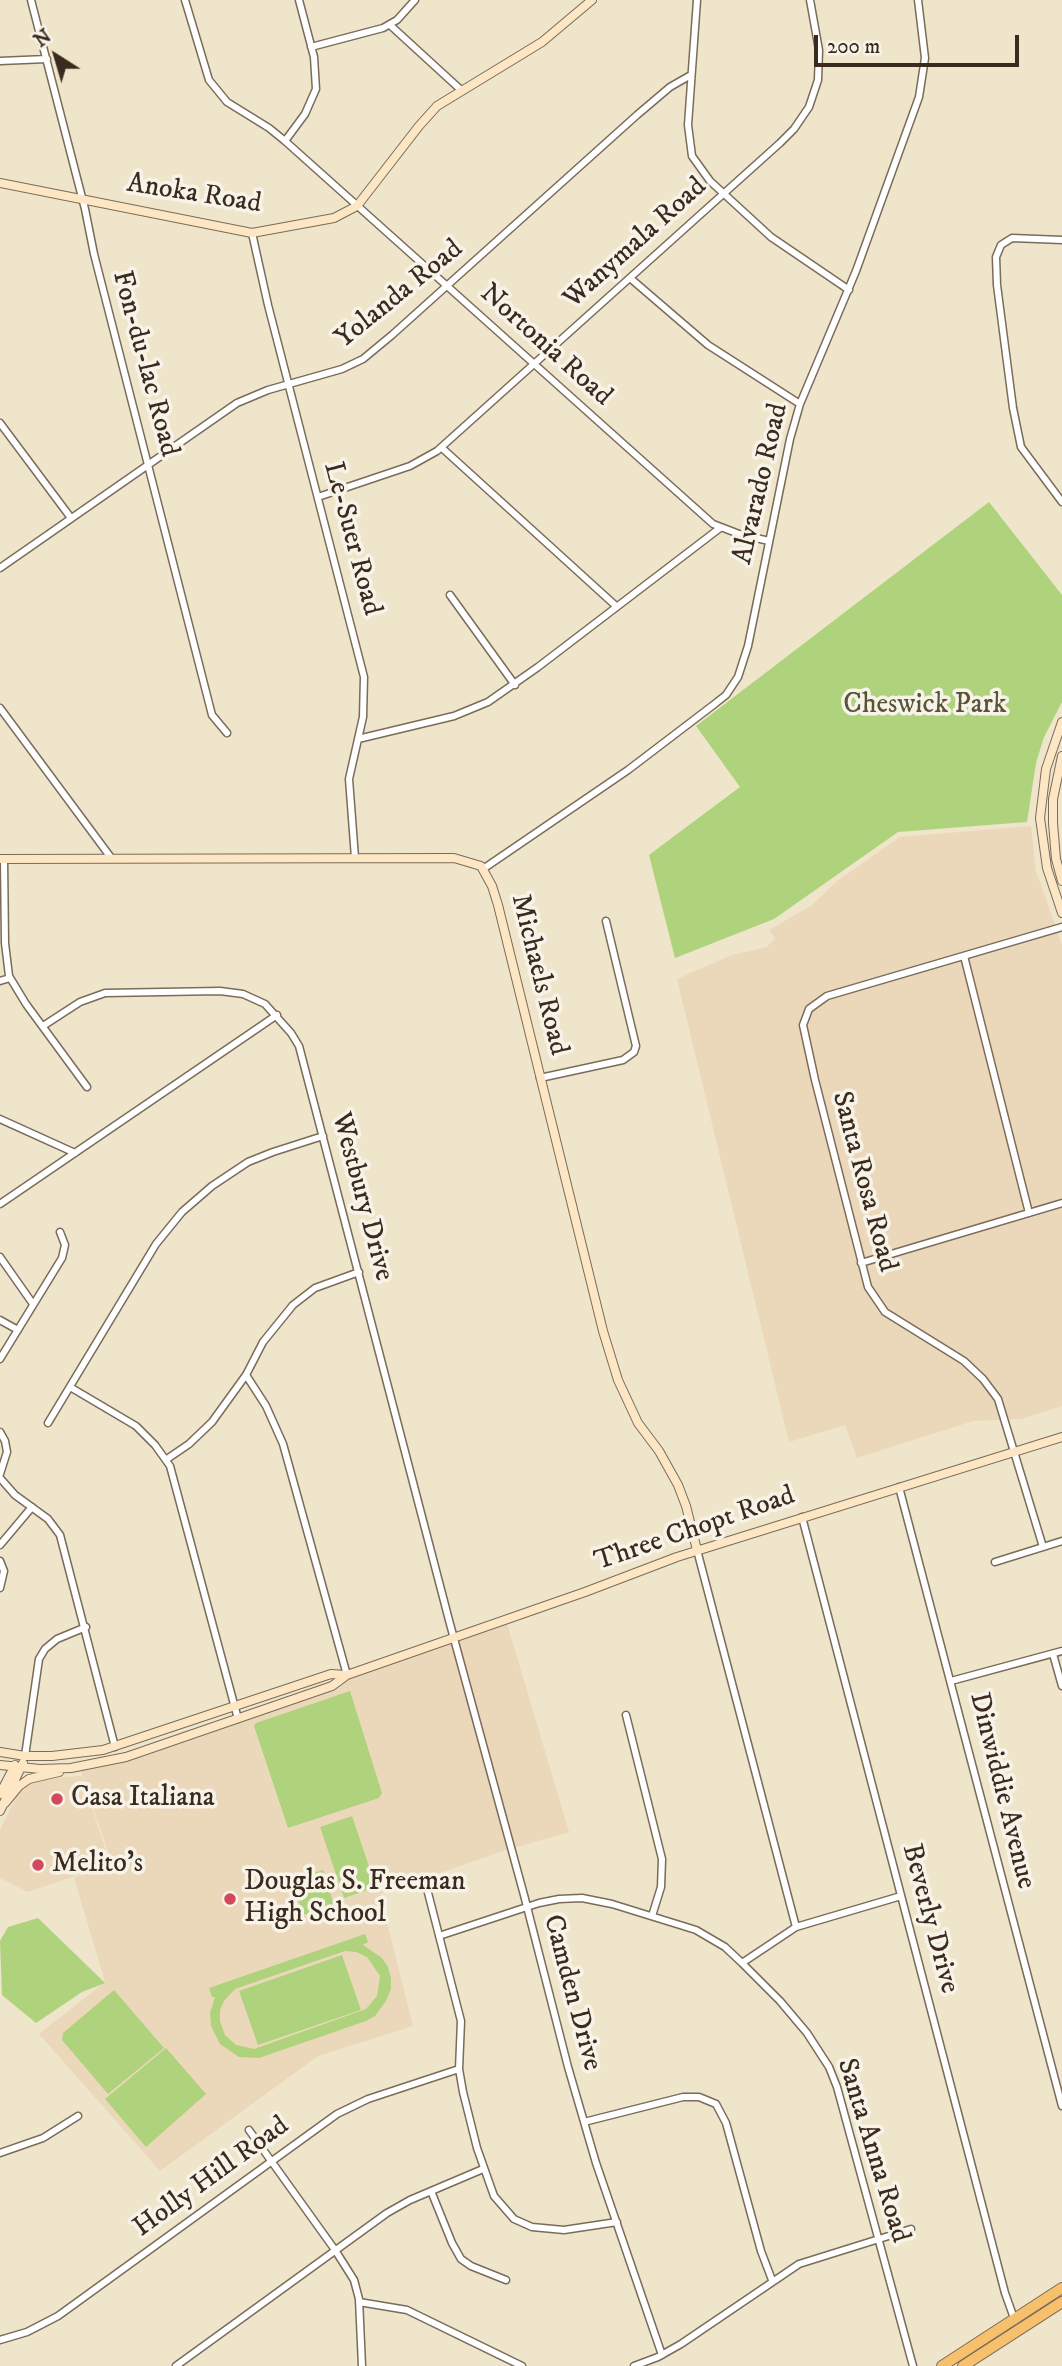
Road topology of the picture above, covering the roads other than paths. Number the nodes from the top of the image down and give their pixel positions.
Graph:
1 (31, 0) edge
2 (186, 0) edge
3 (299, 0) edge
4 (415, 0) edge
5 (592, 0) edge
6 (697, 0) edge
7 (810, 0) edge
8 (918, 0) edge
9 (390, 25) junction
10 (311, 47) junction
11 (47, 59) junction
12 (0, 61) edge
13 (691, 75) junction
14 (461, 90) junction
15 (285, 141) junction
16 (0, 183) edge
17 (723, 194) junction
18 (82, 200) junction
19 (357, 206) junction
20 (251, 233) junction
21 (1062, 240) edge
22 (630, 278) junction
23 (446, 286) junction
24 (849, 289) junction
25 (533, 364) junction
26 (289, 385) junction
27 (800, 404) junction
28 (0, 423) edge
29 (442, 448) junction
30 (149, 463) junction
31 (318, 497) junction
32 (1062, 502) edge
33 (71, 518) junction
34 (720, 528) junction
35 (769, 541) junction
36 (0, 568) edge
37 (450, 595) dead end
38 (616, 606) junction
39 (515, 685) junction
40 (0, 708) edge
41 (1062, 722) edge
42 (227, 733) dead end
43 (358, 739) junction
44 (1062, 756) edge
45 (355, 858) junction
46 (2, 859) edge
47 (112, 859) junction
48 (483, 869) junction
49 (1062, 881) edge
50 (1062, 913) edge
51 (606, 921) dead end
52 (1062, 927) edge
53 (964, 956) junction
54 (10, 978) junction
55 (0, 981) edge
56 (277, 1015) junction
57 (43, 1026) junction
58 (540, 1077) junction
59 (88, 1087) dead end
60 (0, 1119) edge
61 (323, 1136) junction
62 (75, 1153) junction
63 (1062, 1203) edge
64 (0, 1204) edge
65 (1029, 1213) junction
66 (60, 1232) dead end
67 (0, 1257) edge
68 (861, 1263) junction
69 (359, 1272) junction
70 (33, 1304) junction
71 (0, 1320) edge
72 (18, 1330) junction
73 (0, 1359) edge
74 (246, 1375) junction
75 (70, 1387) junction
76 (48, 1423) dead end
77 (0, 1432) edge
78 (1062, 1437) edge
79 (1014, 1451) junction
80 (167, 1460) junction
81 (0, 1476) edge
82 (899, 1487) junction
83 (32, 1507) junction
84 (802, 1517) junction
85 (1062, 1541) edge
86 (0, 1545) edge
87 (1043, 1547) junction
88 (697, 1550) junction
89 (0, 1561) edge
90 (995, 1562) dead end
91 (0, 1588) edge
92 (86, 1627) junction
93 (454, 1638) junction
94 (1062, 1651) edge
95 (1053, 1654) junction
96 (346, 1675) junction
97 (951, 1681) junction
98 (1062, 1686) edge
99 (236, 1706) junction
100 (626, 1714) dead end
101 (238, 1719) junction
102 (115, 1747) junction
103 (0, 1752) edge
104 (25, 1756) junction
105 (0, 1765) edge
106 (18, 1767) junction
107 (71, 1768) junction
108 (0, 1794) edge
109 (3, 1807) edge
110 (426, 1885) dead end
111 (901, 1896) junction
112 (527, 1907) junction
113 (652, 1916) junction
114 (796, 1927) junction
115 (439, 1936) junction
116 (742, 1963) junction
117 (459, 2069) junction
118 (1062, 2106) edge
119 (78, 2116) dead end
120 (583, 2122) junction
121 (249, 2130) dead end
122 (0, 2153) edge
123 (272, 2161) junction
124 (483, 2169) junction
125 (430, 2190) junction
126 (617, 2222) junction
127 (911, 2229) dead end
128 (878, 2239) junction
129 (335, 2250) junction
130 (506, 2280) dead end
131 (772, 2280) junction
132 (1062, 2288) edge
133 (359, 2302) junction
134 (1062, 2302) edge
135 (1014, 2319) junction
136 (1020, 2329) junction
137 (0, 2340) edge
138 (662, 2355) junction
139 (176, 2366) edge
140 (362, 2366) edge
141 (522, 2366) edge
142 (634, 2366) edge
143 (913, 2366) edge
144 (943, 2366) edge
145 (963, 2366) edge

1 - 11 street, Fon-du-lac Road
2 - 15 street, Nortonia Road
3 - 10 street
4 - 9 street
5 - 14 main road, Anoka Road
6 - 13 street
7 - 17 street, Wanymala Road
8 - 24 street, Alvarado Road
9 - 10 street
9 - 14 street
10 - 15 street
11 - 12 street
11 - 18 street, Fon-du-lac Road
13 - 17 street
13 - 23 street, Yolanda Road
14 - 19 main road, Anoka Road
15 - 19 street, Nortonia Road
16 - 18 main road, Anoka Road
17 - 22 street, Wanymala Road
17 - 24 street
18 - 20 main road, Anoka Road
18 - 30 street, Fon-du-lac Road
19 - 20 main road, Anoka Road
19 - 23 street, Nortonia Road
20 - 26 street, Le-Suer Road
21 - 32 street
22 - 25 street, Wanymala Road
22 - 27 street
23 - 25 street, Nortonia Road
23 - 26 street, Yolanda Road
24 - 27 street, Alvarado Road
25 - 29 street, Wanymala Road
25 - 34 street, Nortonia Road
26 - 30 street, Yolanda Road
26 - 31 street, Le-Suer Road
27 - 35 street, Alvarado Road
28 - 33 street
29 - 31 street, Wanymala Road
29 - 38 street
30 - 33 street, Yolanda Road
30 - 42 street, Fon-du-lac Road
31 - 43 street, Le-Suer Road
33 - 36 street, Yolanda Road
34 - 35 street, Nortonia Road
34 - 38 street
35 - 48 street, Alvarado Road
37 - 39 street
38 - 39 street
39 - 43 street
40 - 47 street
41 - 50 main road
43 - 45 street, Le-Suer Road
44 - 49 main road
45 - 47 main road, Michaels Road
45 - 48 main road, Michaels Road
46 - 47 main road, Michaels Road
46 - 54 street
48 - 58 main road, Michaels Road
51 - 58 street
52 - 53 street
53 - 65 street
53 - 68 street, Santa Rosa Road
54 - 55 street
54 - 57 street
56 - 57 street, Westbury Drive
56 - 61 street, Westbury Drive
56 - 62 street
57 - 59 street
58 - 88 main road, Michaels Road
60 - 62 street
61 - 69 street, Westbury Drive
61 - 75 street
62 - 64 street
63 - 65 street
65 - 68 street
66 - 70 street
67 - 70 street
68 - 79 street, Santa Rosa Road
69 - 74 street
69 - 93 street, Westbury Drive
70 - 72 street
71 - 72 street
72 - 73 street
74 - 80 street
74 - 96 street
75 - 76 street
75 - 80 street
77 - 81 street
78 - 79 main road, Three Chopt Road
79 - 82 main road, Three Chopt Road
79 - 87 street, Santa Rosa Road
80 - 99 street
81 - 83 street
82 - 84 main road, Three Chopt Road
82 - 97 street, Dinwiddie Avenue
83 - 86 street
83 - 92 street
84 - 88 main road, Three Chopt Road
84 - 111 street, Beverly Drive
85 - 87 street
87 - 90 street
88 - 93 main road, Three Chopt Road
88 - 114 street
89 - 91 street
92 - 102 street
92 - 104 street
93 - 96 main road, Three Chopt Road
93 - 112 street, Camden Drive
94 - 95 street
95 - 97 street
95 - 98 street
96 - 99 main road, Three Chopt Road
96 - 101 main road, Three Chopt Road
97 - 118 street, Dinwiddie Avenue
99 - 101 street
99 - 102 main road, Three Chopt Road
100 - 113 street
101 - 107 main road, Three Chopt Road
102 - 104 main road, Three Chopt Road
103 - 104 main road, Three Chopt Road
104 - 106 main road
105 - 106 main road, Three Chopt Road
106 - 107 main road, Three Chopt Road
106 - 108 main road
106 - 109 main road
107 - 109 main road
110 - 115 street
111 - 114 street
111 - 135 street, Beverly Drive
112 - 113 street, Santa Anna Road
112 - 115 street, Santa Anna Road
112 - 120 street, Camden Drive
113 - 116 street, Santa Anna Road
114 - 116 street
115 - 117 street
116 - 128 street, Santa Anna Road
117 - 123 street, Holly Hill Road
117 - 124 street
119 - 122 street
120 - 126 street, Camden Drive
120 - 131 street
121 - 123 street
123 - 129 street
123 - 137 street, Holly Hill Road
124 - 125 street
124 - 126 street
125 - 129 street
125 - 130 street
126 - 138 street, Camden Drive
127 - 128 street
128 - 131 street
128 - 143 street, Santa Anna Road
129 - 133 street
129 - 139 street
131 - 138 street
132 - 135 main road
133 - 140 street
133 - 141 street
134 - 136 main road
135 - 136 street, Beverly Drive
135 - 144 main road
136 - 145 main road
138 - 142 street

